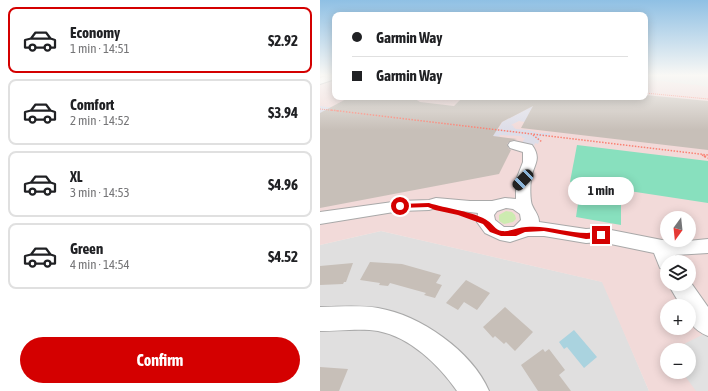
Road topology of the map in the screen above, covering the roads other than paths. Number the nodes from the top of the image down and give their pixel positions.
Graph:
1 (514, 144) dead end
2 (523, 180) junction
3 (492, 211) junction
4 (526, 217) junction
5 (320, 218) edge
6 (708, 246) edge
7 (665, 254) edge
8 (684, 291) edge
9 (320, 319) edge
10 (708, 324) edge
11 (474, 391) edge

1 - 2 street
2 - 3 street
2 - 4 street
3 - 4 street
3 - 4 street
3 - 5 street
4 - 7 street
6 - 7 street
8 - 10 street
9 - 11 street

